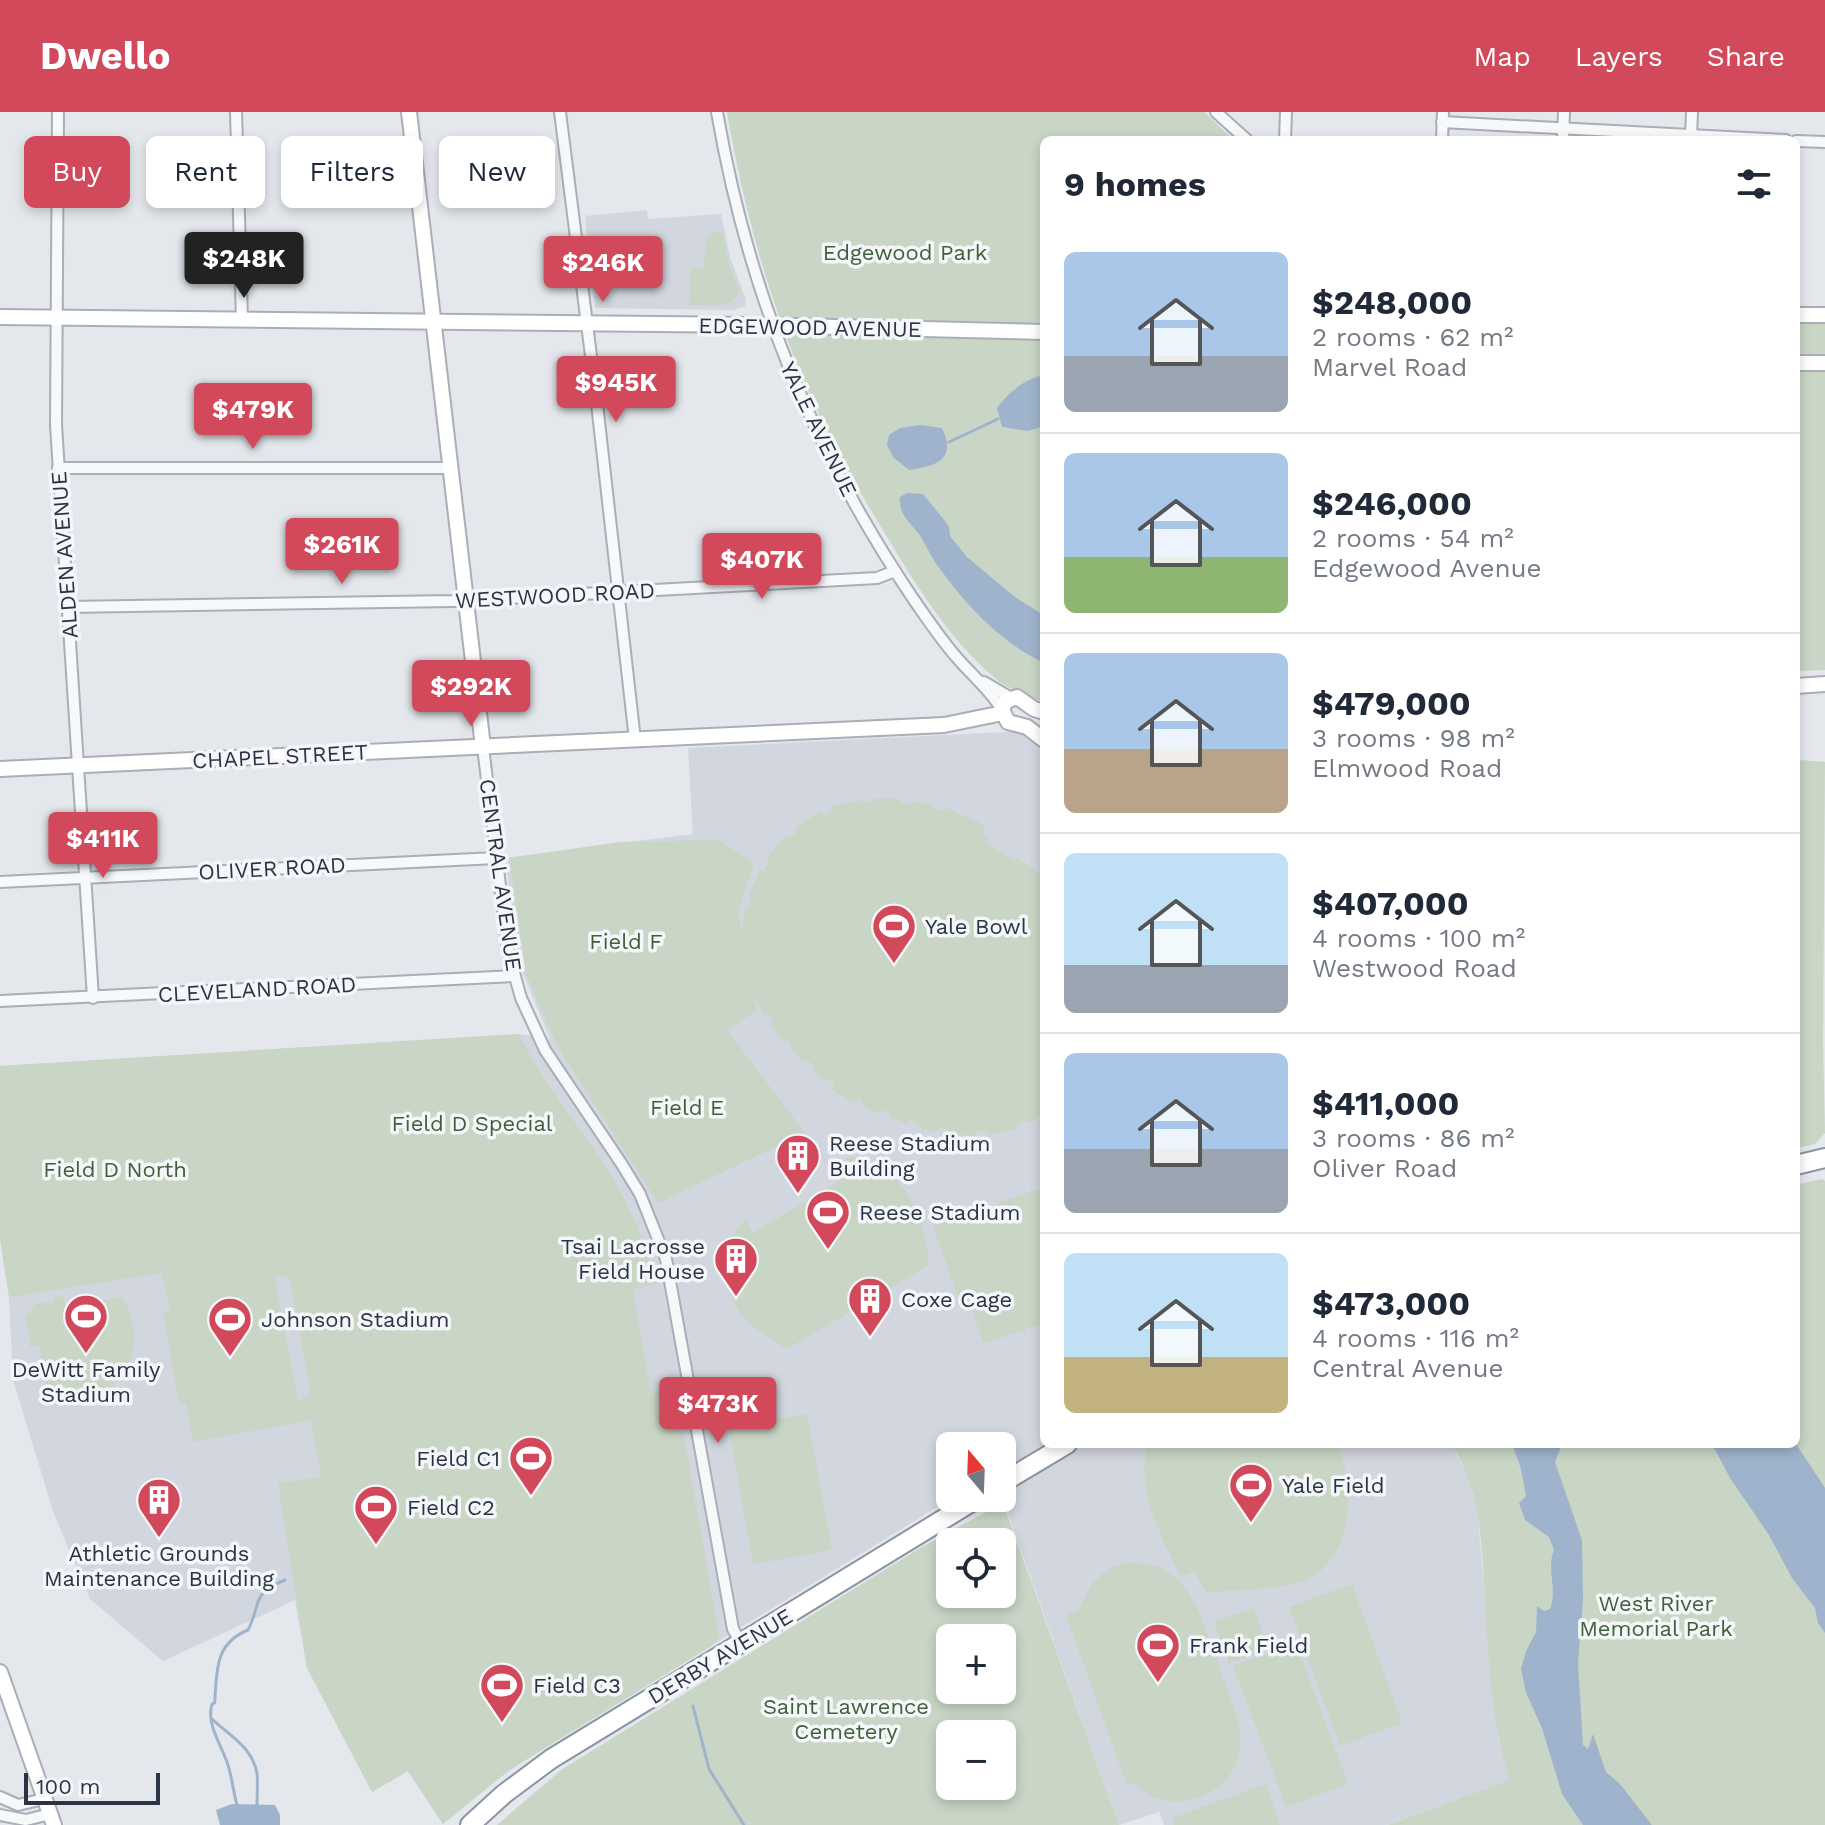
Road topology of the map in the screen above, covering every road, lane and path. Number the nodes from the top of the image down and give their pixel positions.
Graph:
1 (58, 112) edge
2 (236, 112) edge
3 (409, 112) edge
4 (560, 112) edge
5 (717, 112) edge
6 (1216, 112) edge
7 (1286, 112) edge
8 (1564, 112) edge
9 (1692, 112) edge
10 (1442, 117) edge
11 (1563, 134) edge
12 (1243, 136) edge
13 (1285, 136) edge
14 (1648, 136) edge
15 (1691, 136) edge
16 (1800, 141) edge
17 (1825, 142) edge
18 (1800, 315) edge
19 (1825, 315) edge
20 (0, 317) edge
21 (56, 317) junction
22 (242, 319) junction
23 (432, 321) junction
24 (586, 323) junction
25 (772, 325) junction
26 (1040, 332) edge
27 (1800, 363) edge
28 (1825, 363) edge
29 (58, 468) junction
30 (450, 468) junction
31 (895, 571) junction
32 (617, 591) junction
33 (466, 601) junction
34 (68, 607) junction
35 (1825, 684) edge
36 (1800, 686) edge
37 (1005, 707) junction
38 (1040, 711) edge
39 (944, 725) junction
40 (1014, 725) junction
41 (1040, 737) edge
42 (635, 740) junction
43 (483, 747) junction
44 (77, 765) junction
45 (0, 769) edge
46 (496, 858) junction
47 (85, 877) junction
48 (0, 882) edge
49 (514, 976) junction
50 (93, 998) junction
51 (0, 1001) edge
52 (1825, 1158) edge
53 (1800, 1164) edge
54 (1060, 1448) edge
55 (1016, 1475) edge
56 (955, 1512) edge
57 (741, 1643) junction
58 (0, 1672) edge
59 (0, 1797) edge
60 (44, 1799) junction
61 (0, 1815) edge
62 (52, 1820) edge
63 (470, 1825) edge

1 - 21 street, ALDEN AVENUE
2 - 22 street
3 - 23 street, CENTRAL AVENUE
4 - 24 street
5 - 25 street, YALE AVENUE
6 - 12 street
7 - 13 street
8 - 11 street
9 - 15 street
10 - 11 street
11 - 14 street
16 - 17 street
18 - 19 street
20 - 21 street, EDGEWOOD AVENUE
21 - 22 street, EDGEWOOD AVENUE
21 - 29 street, ALDEN AVENUE
22 - 23 street, EDGEWOOD AVENUE
23 - 24 street, EDGEWOOD AVENUE
23 - 30 street, CENTRAL AVENUE
24 - 25 street, EDGEWOOD AVENUE
24 - 32 street
25 - 26 street, EDGEWOOD AVENUE
25 - 31 street, YALE AVENUE
27 - 28 street
29 - 30 street
29 - 34 street, ALDEN AVENUE
30 - 33 street, CENTRAL AVENUE
31 - 32 street, WESTWOOD ROAD
31 - 37 street, YALE AVENUE
32 - 33 street, WESTWOOD ROAD
32 - 42 street
33 - 34 street, WESTWOOD ROAD
33 - 43 street, CENTRAL AVENUE
34 - 44 street, ALDEN AVENUE
35 - 36 street
37 - 38 street
37 - 39 street, CHAPEL STREET
37 - 40 street
39 - 40 street, CHAPEL STREET
39 - 42 street, CHAPEL STREET
40 - 41 street
42 - 43 street, CHAPEL STREET
43 - 44 street, CHAPEL STREET
43 - 46 street, CENTRAL AVENUE
44 - 45 street, CHAPEL STREET
44 - 47 street, ALDEN AVENUE
46 - 47 street, OLIVER ROAD
46 - 49 street, CENTRAL AVENUE
47 - 48 street, OLIVER ROAD
47 - 50 street, ALDEN AVENUE
49 - 50 street, CLEVELAND ROAD
49 - 57 street, CENTRAL AVENUE
50 - 51 street, CLEVELAND ROAD
52 - 53 highway
54 - 55 highway
56 - 57 highway, DERBY AVENUE
57 - 63 highway, DERBY AVENUE
58 - 60 street
59 - 60 street
60 - 62 street
61 - 62 street

